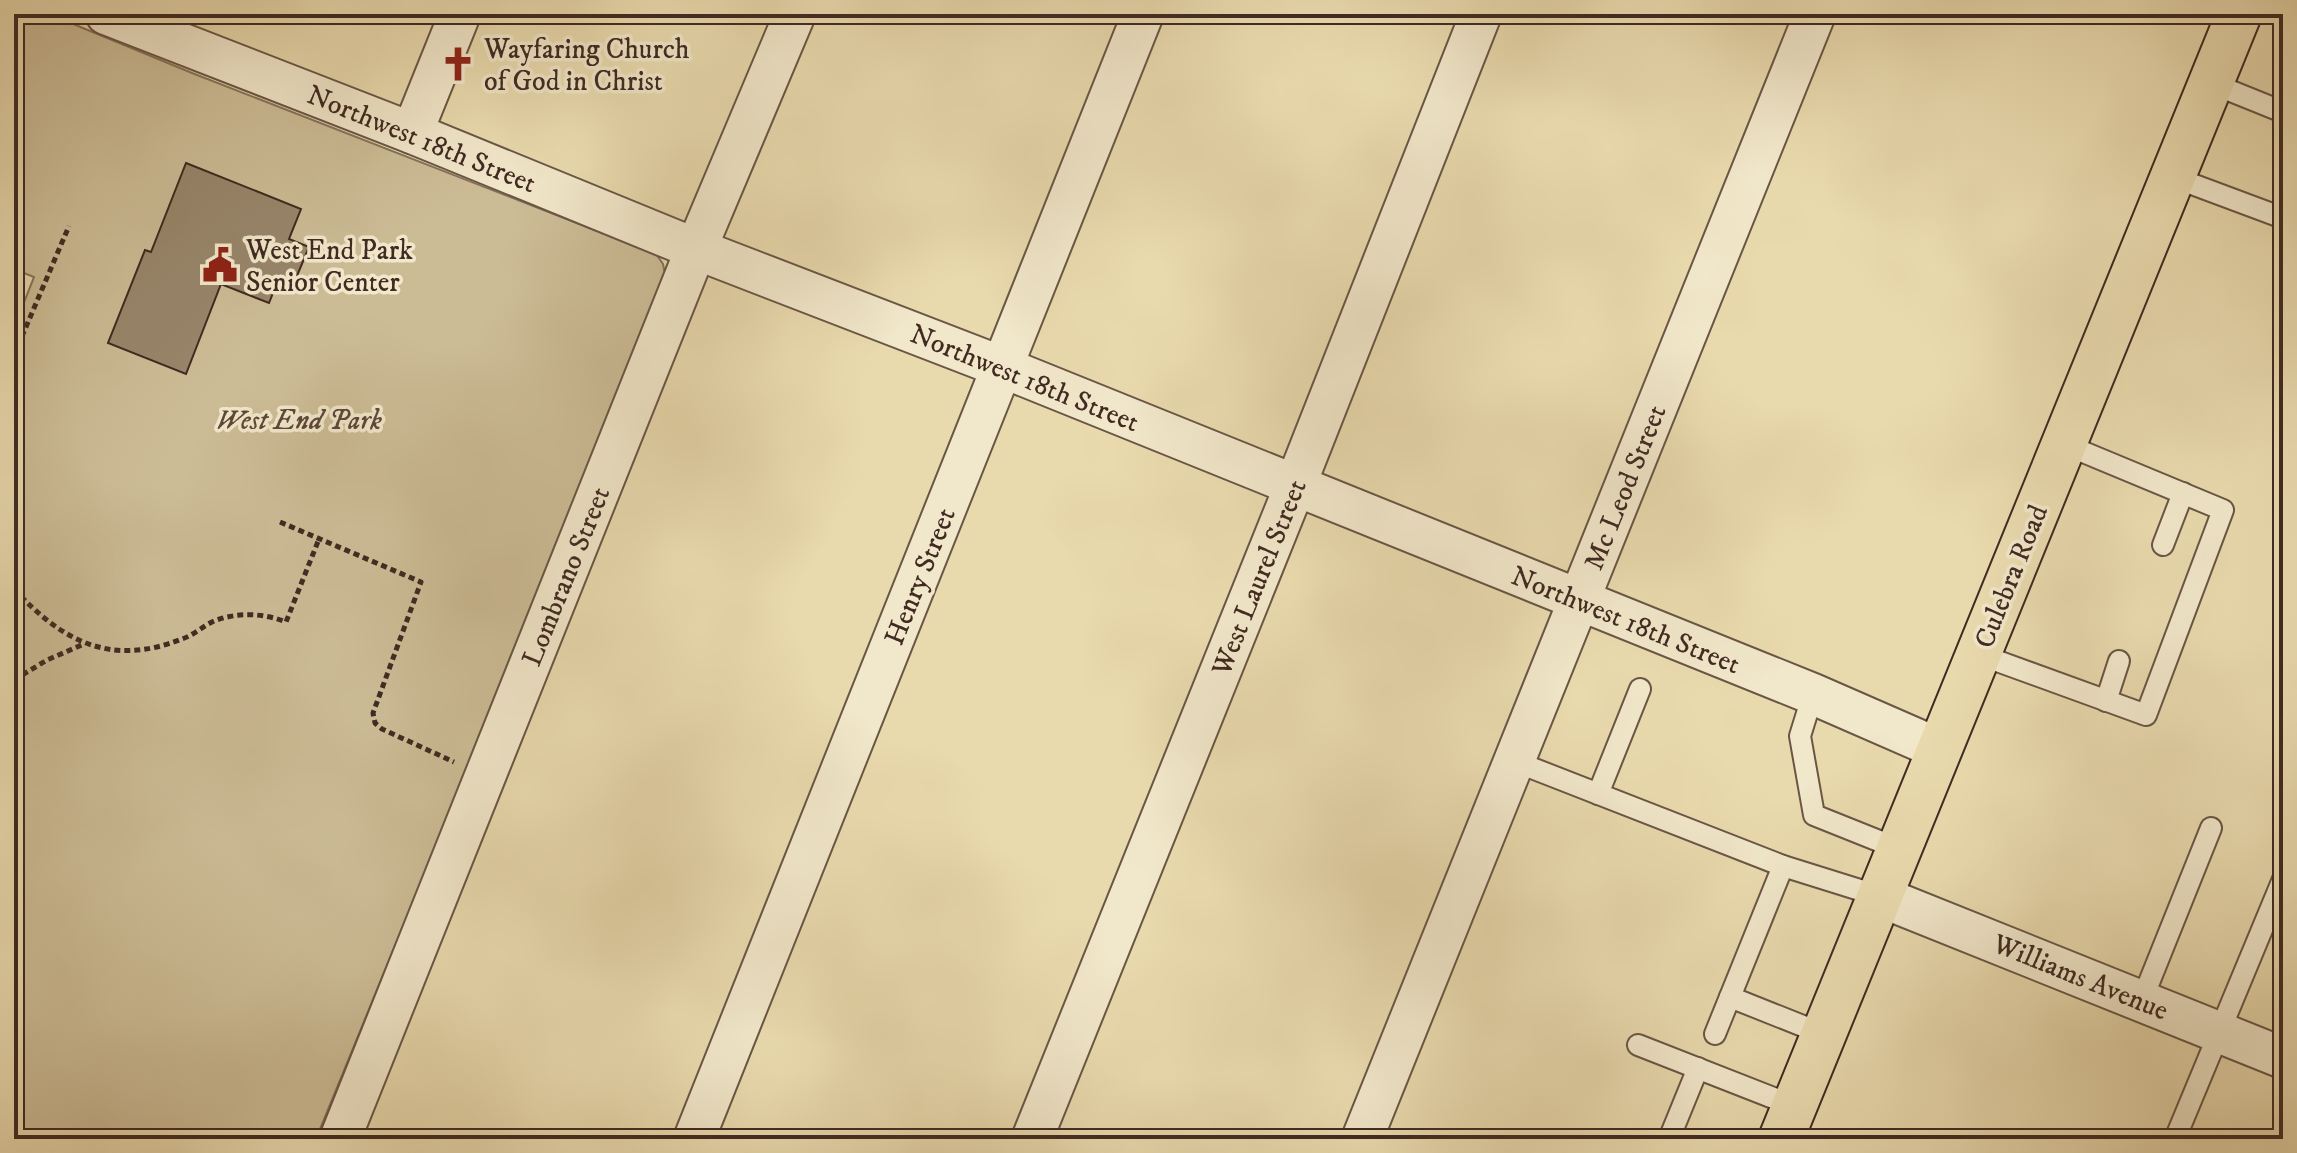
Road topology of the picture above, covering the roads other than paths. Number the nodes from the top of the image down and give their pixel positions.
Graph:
1 (460, 14) edge
2 (795, 14) edge
3 (1143, 14) edge
4 (1481, 14) edge
5 (1815, 14) edge
6 (2239, 14) edge
7 (119, 16) edge
8 (2211, 83) junction
9 (2283, 112) edge
10 (412, 133) junction
11 (2173, 177) junction
12 (2283, 218) edge
13 (696, 249) junction
14 (1002, 367) junction
15 (2064, 444) junction
16 (1295, 486) junction
17 (2183, 493) junction
18 (2163, 545) dead end
19 (1578, 601) junction
20 (1978, 654) junction
21 (2119, 661) dead end
22 (1640, 689) dead end
23 (1813, 694) junction
24 (2106, 701) junction
25 (1939, 749) junction
26 (1514, 761) junction
27 (1598, 794) junction
28 (2211, 828) dead end
29 (1899, 849) junction
30 (1783, 866) junction
31 (2283, 879) edge
32 (1879, 896) junction
33 (1730, 997) junction
34 (2142, 1000) junction
35 (2220, 1031) junction
36 (1715, 1034) dead end
37 (1823, 1034) junction
38 (1638, 1045) dead end
39 (2283, 1058) edge
40 (1698, 1068) junction
41 (1787, 1122) edge
42 (340, 1139) edge
43 (694, 1139) edge
44 (1032, 1139) edge
45 (1362, 1139) edge
46 (1669, 1139) edge
47 (2175, 1139) edge

1 - 10 street
2 - 13 street, Lombrano Street
3 - 14 street, Henry Street
4 - 16 street, West Laurel Street
5 - 19 street, Mc Leod Street
6 - 8 main road, Culebra Road
7 - 10 street, Northwest 18th Street
8 - 9 lane
8 - 11 main road, Culebra Road
10 - 13 street, Northwest 18th Street
11 - 12 lane
11 - 15 main road, Culebra Road
13 - 14 street, Northwest 18th Street
13 - 42 street, Lombrano Street
14 - 16 street, Northwest 18th Street
14 - 43 street, Henry Street
15 - 17 lane
15 - 20 main road, Culebra Road
16 - 19 street, Northwest 18th Street
16 - 44 street, West Laurel Street
17 - 18 lane
17 - 24 lane
19 - 23 street, Northwest 18th Street
19 - 26 street, Mc Leod Street
20 - 24 lane
20 - 25 main road, Culebra Road
21 - 24 lane
22 - 27 lane
23 - 25 street, Northwest 18th Street
23 - 29 lane
25 - 29 main road, Culebra Road
26 - 27 lane
26 - 45 street, Mc Leod Street
27 - 30 lane
28 - 34 lane
29 - 32 main road, Culebra Road
30 - 32 lane
30 - 33 lane
31 - 35 lane
32 - 34 street, Williams Avenue
32 - 37 main road, Culebra Road
33 - 36 lane
33 - 37 lane
34 - 35 street, Williams Avenue
35 - 39 street, Williams Avenue
35 - 47 lane
37 - 41 main road, Culebra Road
38 - 40 lane
40 - 41 lane
40 - 46 lane

